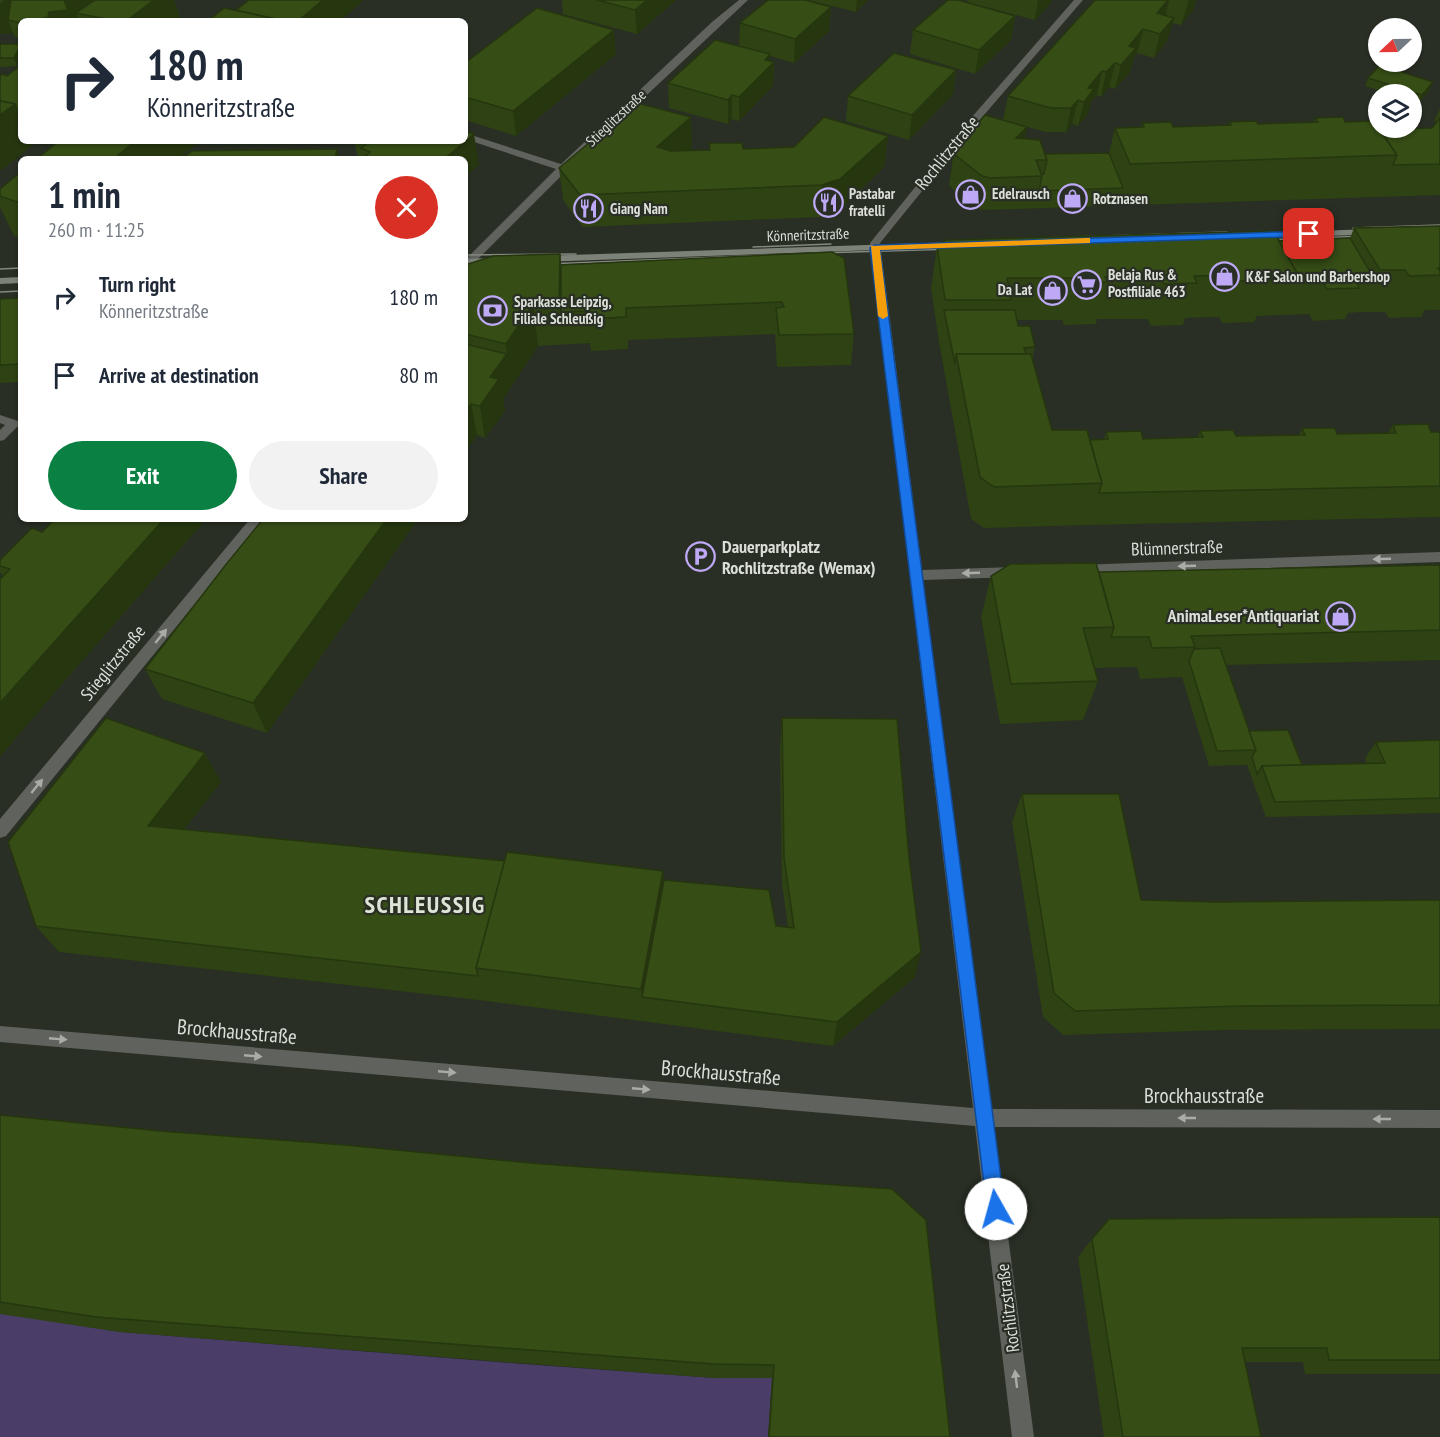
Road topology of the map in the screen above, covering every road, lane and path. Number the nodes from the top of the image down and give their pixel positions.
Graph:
1 (744, 0) edge
2 (1078, 0) edge
3 (468, 137) edge
4 (563, 168) junction
5 (1383, 231) edge
6 (1246, 236) edge
7 (968, 244) edge
8 (875, 248) junction
9 (528, 260) edge
10 (468, 261) edge
11 (504, 261) edge
12 (468, 263) edge
13 (18, 280) edge
14 (0, 281) edge
15 (0, 420) edge
16 (0, 437) edge
17 (255, 522) edge
18 (1440, 557) edge
19 (1059, 570) edge
20 (1035, 571) edge
21 (916, 575) junction
22 (0, 831) edge
23 (0, 1034) edge
24 (985, 1118) junction
25 (1440, 1119) edge
26 (1023, 1437) edge

1 - 4 street, Stieglitzstraße
2 - 8 street, Rochlitzstraße
3 - 4 street
4 - 10 street, Stieglitzstraße
5 - 6 main road
7 - 8 main road, Könneritzstraße
8 - 9 main road, Könneritzstraße
8 - 21 street, Rochlitzstraße
11 - 12 main road
13 - 14 main road
15 - 16 street
22 -> 17 street, Stieglitzstraße
18 -> 19 street, Blümnerstraße
20 -> 21 street
21 - 24 street, Rochlitzstraße
23 -> 24 street, Brockhausstraße
25 -> 24 street, Brockhausstraße
26 -> 24 street, Rochlitzstraße

